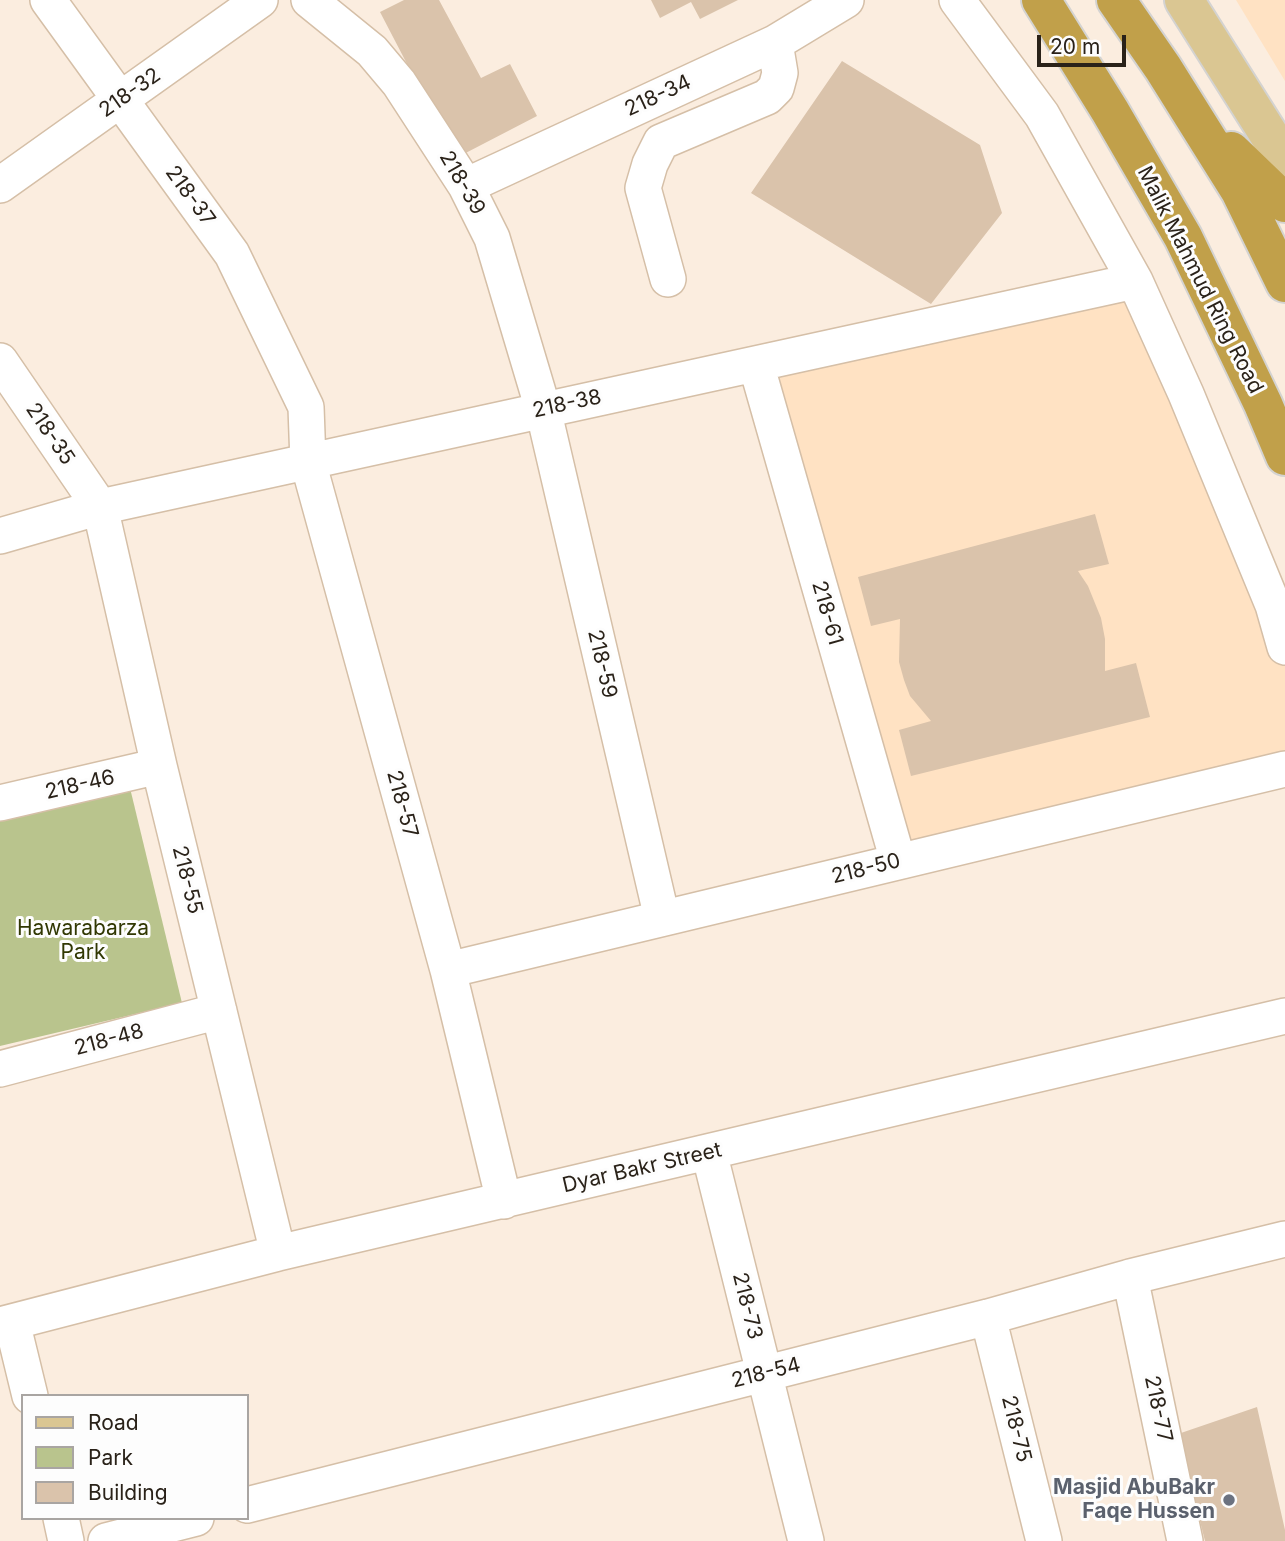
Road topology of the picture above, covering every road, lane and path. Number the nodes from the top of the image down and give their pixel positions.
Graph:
1 (48, 0) edge
2 (260, 0) edge
3 (309, 0) edge
4 (846, 0) edge
5 (957, 0) edge
6 (1041, 0) edge
7 (1116, 0) edge
8 (1184, 0) edge
9 (775, 43) junction
10 (120, 100) junction
11 (1191, 113) junction
12 (1285, 160) edge
13 (0, 186) edge
14 (466, 186) junction
15 (1285, 204) edge
16 (668, 279) dead end
17 (1135, 281) junction
18 (1285, 283) edge
19 (0, 361) edge
20 (756, 364) junction
21 (306, 407) joint
22 (543, 409) junction
23 (1285, 456) edge
24 (308, 462) junction
25 (100, 507) junction
26 (0, 536) edge
27 (1285, 647) edge
28 (159, 766) junction
29 (1285, 768) edge
30 (0, 803) edge
31 (898, 861) junction
32 (662, 918) junction
33 (448, 970) junction
34 (219, 1011) junction
35 (1285, 1016) edge
36 (0, 1069) edge
37 (709, 1152) junction
38 (504, 1201) junction
39 (1285, 1239) edge
40 (278, 1253) junction
41 (1130, 1277) junction
42 (988, 1317) junction
43 (6, 1324) edge
44 (764, 1374) junction
45 (29, 1394) edge
46 (248, 1505) edge
47 (61, 1520) edge
48 (188, 1520) edge
49 (66, 1541) edge
50 (106, 1541) edge
51 (806, 1541) edge
52 (1044, 1541) edge
53 (1185, 1541) edge

1 - 10 street, 218-37
2 - 10 street, 218-32
3 - 14 street, 218-39
4 - 9 street, 218-34
5 - 17 street
6 - 23 highway, Malik Mahmud Ring Road
7 - 11 highway
8 - 12 main road
9 - 14 street, 218-34
9 - 16 street
10 - 13 street, 218-32
10 - 21 street, 218-37
11 - 15 highway
11 - 18 highway
14 - 22 street, 218-39
17 - 20 street, 218-38
17 - 27 street
19 - 25 street, 218-35
20 - 22 street, 218-38
20 - 31 street, 218-61
21 - 24 street, 218-57
22 - 24 street, 218-38
22 - 32 street, 218-59
24 - 25 street, 218-38
24 - 33 street, 218-57
25 - 26 street, 218-38
25 - 28 street, 218-55
28 - 30 street, 218-46
28 - 34 street, 218-55
29 - 31 street, 218-50
31 - 32 street, 218-50
32 - 33 street, 218-50
33 - 38 street, 218-57
34 - 36 street, 218-48
34 - 40 street, 218-55
35 - 37 street, Dyar Bakr Street
37 - 38 street, Dyar Bakr Street
37 - 44 street, 218-73
38 - 40 street, Dyar Bakr Street
39 - 41 street, 218-54
40 - 43 street, Dyar Bakr Street
41 - 42 street, 218-54
41 - 53 street, 218-77
42 - 44 street, 218-54
42 - 52 street, 218-75
43 - 45 street
44 - 46 street, 218-54
44 - 51 street, 218-73
47 - 49 street
48 - 50 street

